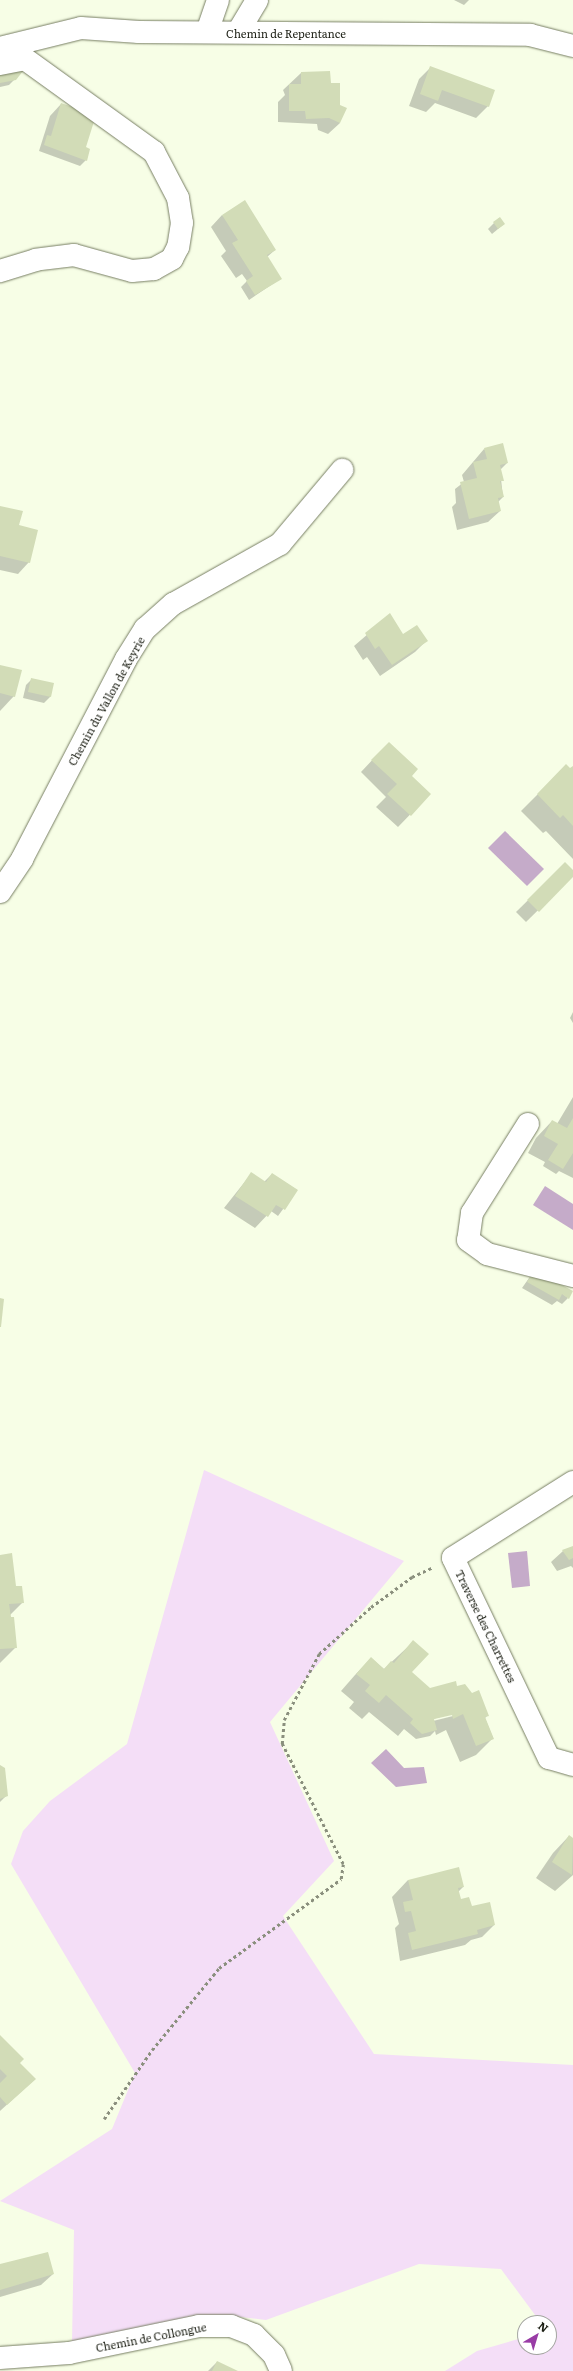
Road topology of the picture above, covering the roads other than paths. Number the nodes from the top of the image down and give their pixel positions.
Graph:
1 (218, 0) edge
2 (257, 0) edge
3 (208, 32) junction
4 (238, 32) junction
5 (573, 46) edge
6 (0, 48) edge
7 (0, 64) edge
8 (0, 271) edge
9 (342, 470) dead end
10 (0, 892) edge
11 (528, 1124) dead end
12 (573, 1276) edge
13 (573, 1482) edge
14 (573, 1765) edge
15 (0, 2358) edge
16 (282, 2371) edge

1 - 3 street
2 - 4 street
3 - 4 street, Chemin de Repentance
3 - 6 street, Chemin de Repentance
4 - 5 street, Chemin de Repentance
7 - 8 street
9 - 10 street, Chemin du Vallon de Keyrie
11 - 12 street
13 - 14 street, Traverse des Charrettes
15 - 16 street, Chemin de Collongue

